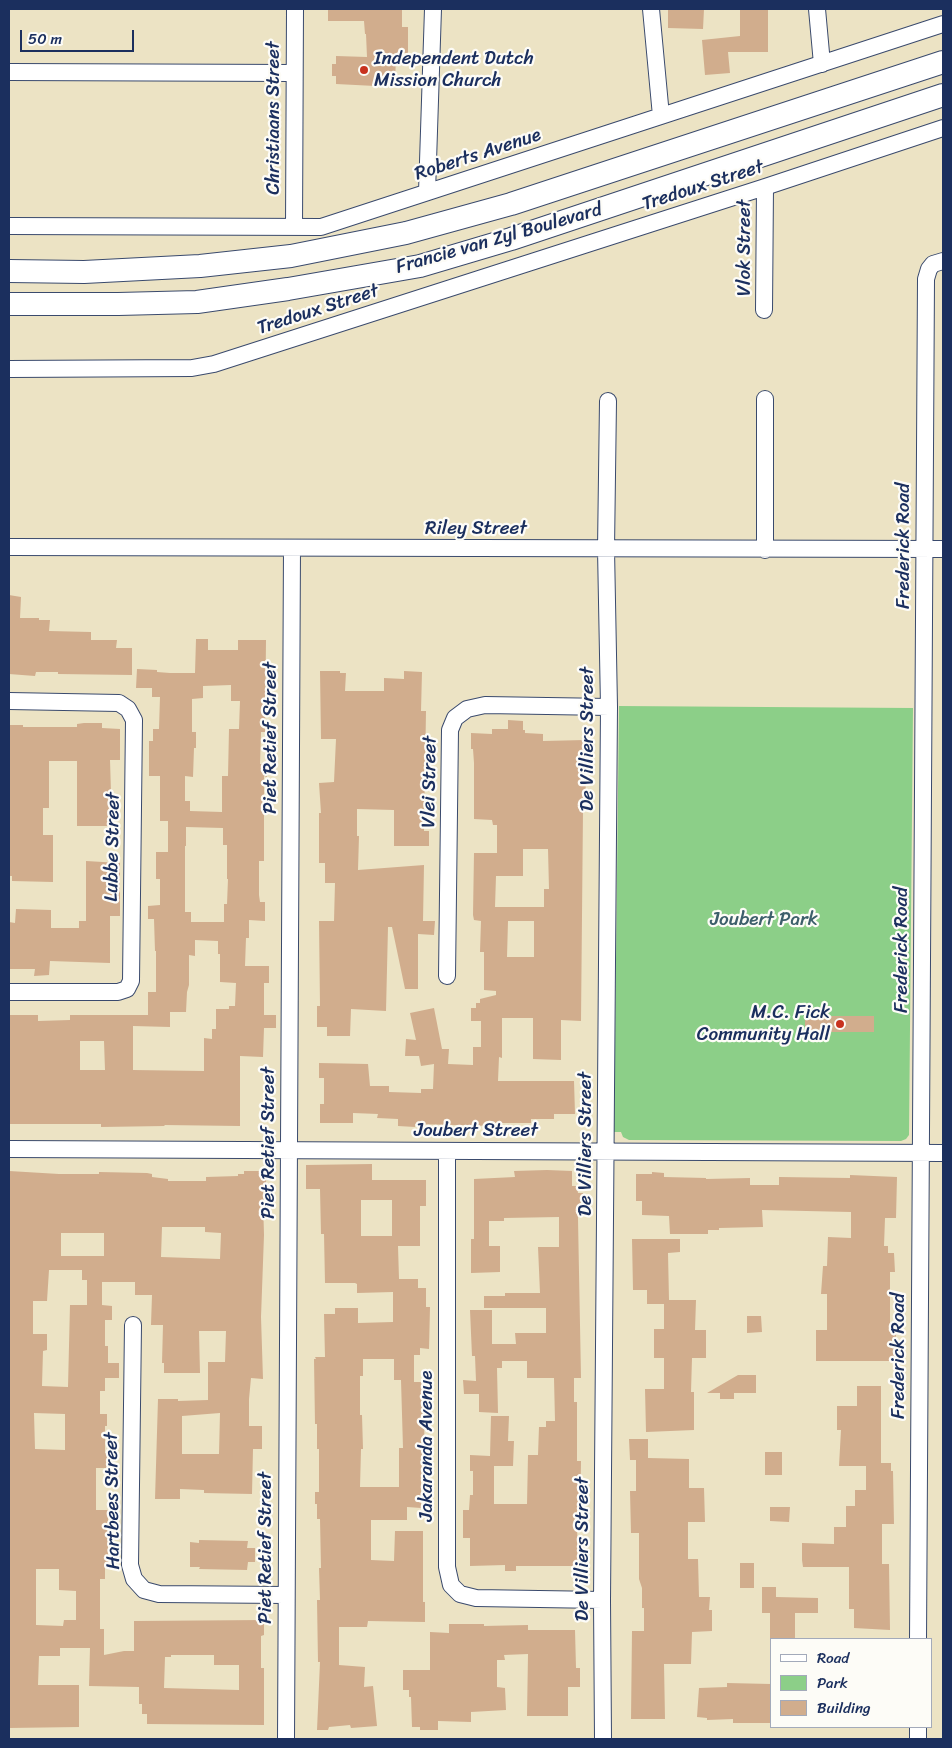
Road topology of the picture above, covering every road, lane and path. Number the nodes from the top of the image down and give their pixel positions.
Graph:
1 (295, 9) edge
2 (433, 9) edge
3 (652, 9) edge
4 (817, 9) edge
5 (943, 24) edge
6 (943, 62) edge
7 (822, 64) junction
8 (9, 72) edge
9 (294, 74) junction
10 (943, 95) edge
11 (661, 116) junction
12 (943, 128) edge
13 (765, 187) junction
14 (427, 192) junction
15 (9, 226) edge
16 (294, 227) junction
17 (938, 263) edge
18 (9, 271) edge
19 (9, 304) edge
20 (764, 310) dead end
21 (9, 369) edge
22 (765, 399) dead end
23 (608, 401) dead end
24 (9, 547) edge
25 (292, 548) junction
26 (606, 549) junction
27 (924, 549) junction
28 (943, 549) edge
29 (765, 550) junction
30 (9, 701) edge
31 (609, 707) junction
32 (447, 976) dead end
33 (9, 992) edge
34 (9, 1150) edge
35 (289, 1150) junction
36 (447, 1152) junction
37 (606, 1152) junction
38 (920, 1153) junction
39 (943, 1153) edge
40 (132, 1325) dead end
41 (286, 1596) junction
42 (602, 1600) junction
43 (918, 1638) edge
44 (286, 1739) edge
45 (603, 1739) edge

1 - 9 street, Christiaans Street
2 - 14 street
3 - 11 street
4 - 7 street
5 - 7 street, Roberts Avenue
6 - 18 main road, Francie van Zyl Boulevard
7 - 11 street, Roberts Avenue
8 - 9 street
9 - 16 street, Christiaans Street
10 - 19 main road, Francie van Zyl Boulevard
11 - 14 street, Roberts Avenue
12 - 13 street, Tredoux Street
13 - 20 street, Vlok Street
13 - 21 street, Tredoux Street
14 - 16 street, Roberts Avenue
15 - 16 street, Roberts Avenue
17 - 27 street, Frederick Road
22 - 29 street
23 - 26 street, De Villiers Street
24 - 25 street, Riley Street
25 - 26 street, Riley Street
25 - 35 street, Piet Retief Street
26 - 29 street, Riley Street
26 - 31 street, De Villiers Street
27 - 28 street, Riley Street
27 - 29 street, Riley Street
27 - 38 street, Frederick Road
30 - 33 street, Lubbe Street
31 - 32 street, Vlei Street
31 - 37 street, De Villiers Street
34 - 35 street, Joubert Street
35 - 36 street, Joubert Street
35 - 41 street, Piet Retief Street
36 - 37 street, Joubert Street
36 - 42 street, Jakaranda Avenue
37 - 38 street, Joubert Street
37 - 42 street, De Villiers Street
38 - 39 street, Joubert Street
38 - 43 street, Frederick Road
40 - 41 street, Hartbees Street
41 - 44 street, Piet Retief Street
42 - 45 street, De Villiers Street

